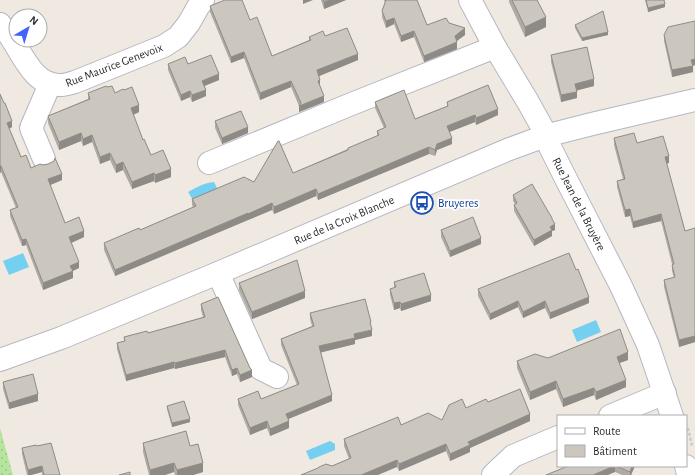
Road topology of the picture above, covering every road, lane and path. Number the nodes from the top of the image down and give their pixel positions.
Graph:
1 (203, 0) edge
2 (470, 0) edge
3 (0, 24) edge
4 (496, 47) junction
5 (50, 84) junction
6 (695, 100) edge
7 (545, 136) junction
8 (44, 159) dead end
9 (209, 163) dead end
10 (218, 273) junction
11 (0, 360) edge
12 (278, 377) dead end
13 (665, 393) junction
14 (612, 415) edge
15 (672, 415) edge
16 (687, 434) edge
17 (557, 437) edge
18 (689, 458) edge
19 (493, 475) edge
20 (688, 475) edge

1 - 5 street, Rue Maurice Genevoix
2 - 4 street, Rue Jean de la Bruyère
3 - 5 street, Rue Maurice Genevoix
4 - 7 street, Rue Jean de la Bruyère
4 - 9 street
5 - 8 street, Rue Maurice Genevoix
6 - 7 street, Rue de la Croix Blanche
7 - 10 street, Rue de la Croix Blanche
7 - 13 street, Rue Jean de la Bruyère
10 - 11 street, Rue de la Croix Blanche
10 - 12 street
13 - 14 street
13 - 15 street, Rue Jean de la Bruyère
16 - 18 path
17 - 19 street
18 - 20 street

